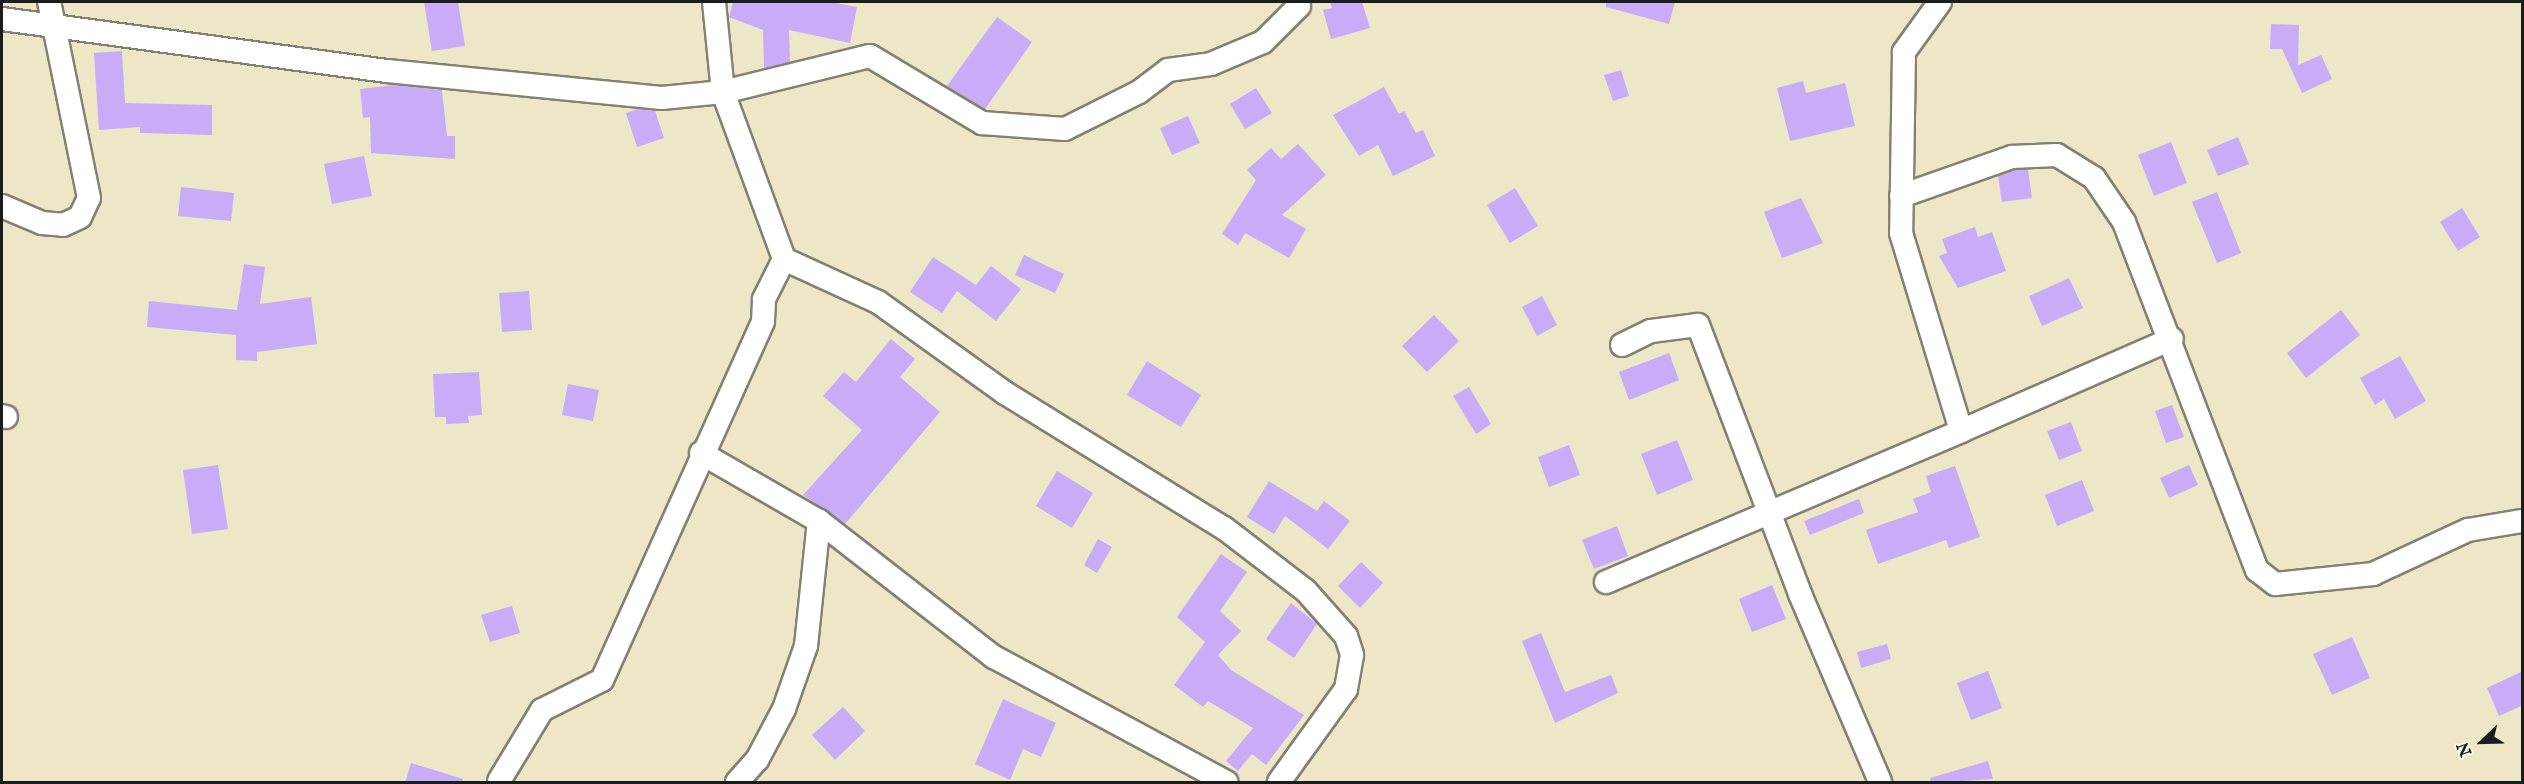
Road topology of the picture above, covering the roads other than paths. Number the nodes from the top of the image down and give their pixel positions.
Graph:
1 (49, 2) edge
2 (714, 2) edge
3 (1940, 2) edge
4 (1299, 6) dead end
5 (2, 19) edge
6 (55, 27) junction
7 (723, 92) junction
8 (1901, 196) junction
9 (2, 206) edge
10 (784, 259) junction
11 (2172, 339) junction
12 (1622, 345) dead end
13 (1961, 431) junction
14 (701, 453) junction
15 (1767, 511) junction
16 (819, 521) junction
17 (2523, 521) edge
18 (1606, 582) dead end
19 (1211, 780) edge
20 (499, 781) dead end
21 (737, 783) edge
22 (1279, 783) edge
23 (1880, 783) edge

1 - 6 street
2 - 7 street
3 - 8 street
4 - 7 street
5 - 6 street
6 - 7 street
6 - 9 street
7 - 10 street
8 - 11 street
8 - 13 street
10 - 14 street
10 - 22 street
11 - 13 street
11 - 17 street
12 - 15 street
13 - 15 street
14 - 16 street
14 - 20 street
15 - 18 street
15 - 23 street
16 - 19 street
16 - 21 street

